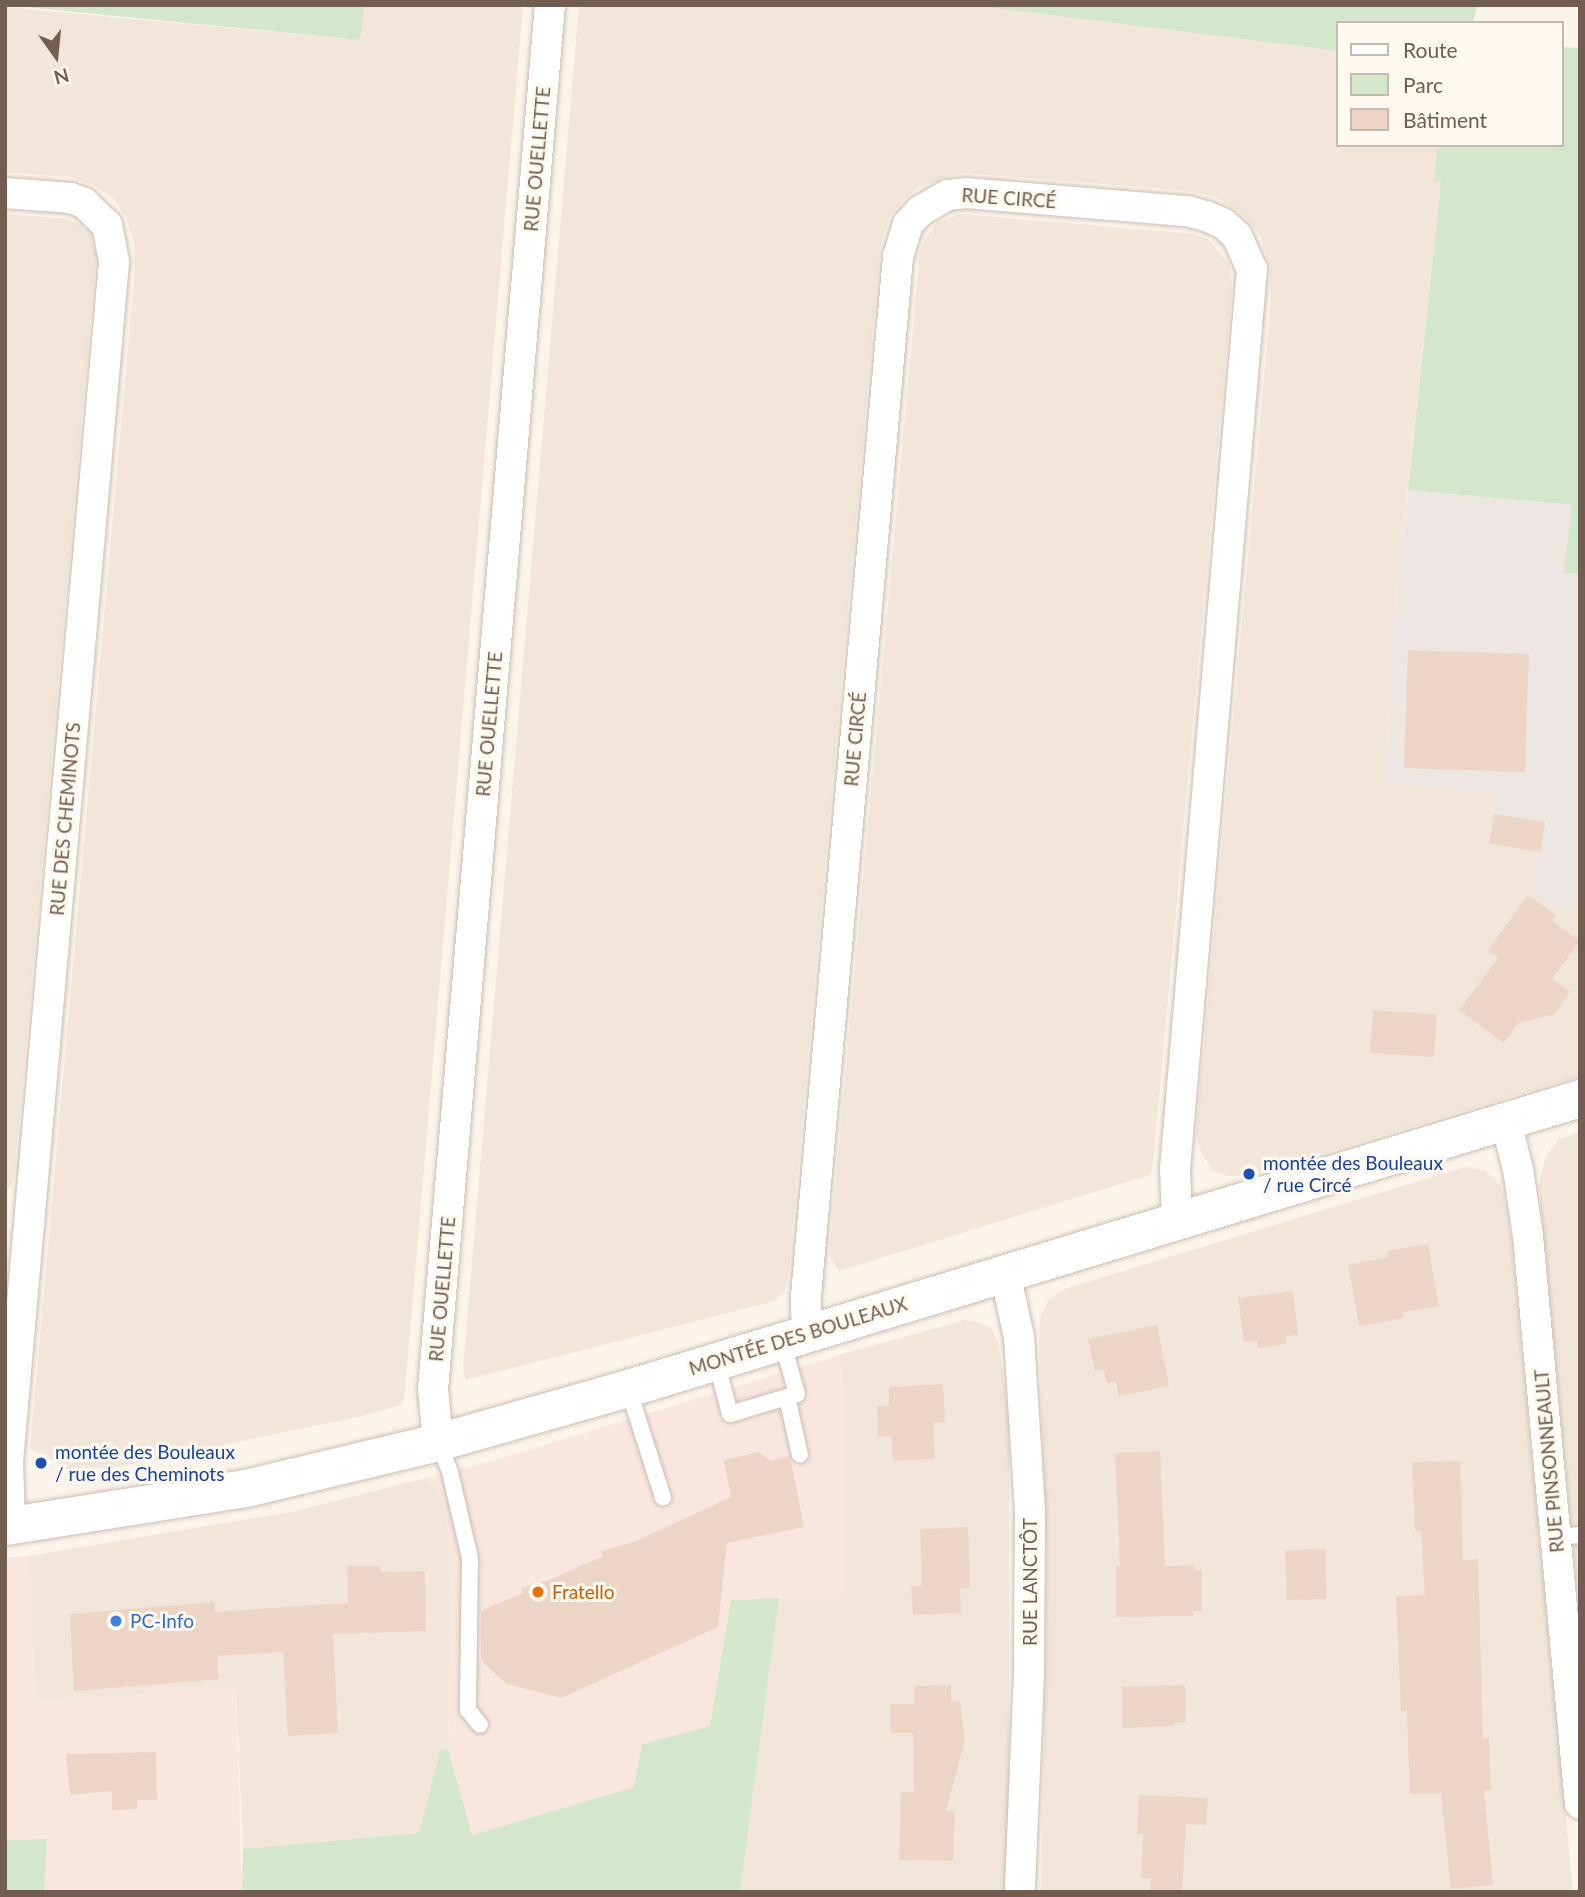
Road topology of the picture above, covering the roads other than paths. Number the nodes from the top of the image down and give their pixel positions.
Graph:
1 (550, 5) edge
2 (5, 192) edge
3 (1580, 1098) edge
4 (1505, 1119) junction
5 (1177, 1220) junction
6 (17, 1231) edge
7 (1005, 1273) junction
8 (795, 1337) junction
9 (716, 1361) junction
10 (628, 1388) junction
11 (787, 1397) junction
12 (438, 1442) junction
13 (800, 1455) dead end
14 (663, 1498) dead end
15 (8, 1526) edge
16 (1568, 1536) edge
17 (480, 1726) dead end
18 (1580, 1804) edge
19 (1020, 1892) edge

1 - 12 street, RUE OUELLETTE
2 - 6 street, RUE DES CHEMINOTS
3 - 4 street, MONTÉE DES BOULEAUX
4 - 5 street, MONTÉE DES BOULEAUX
4 - 16 street, RUE PINSONNEAULT
5 - 7 street, MONTÉE DES BOULEAUX
5 - 8 street, RUE CIRCÉ
6 - 15 street, RUE DES CHEMINOTS
7 - 8 street, MONTÉE DES BOULEAUX
7 - 19 street, RUE LANCTÔT
8 - 9 street, MONTÉE DES BOULEAUX
8 - 11 lane
9 - 10 street, MONTÉE DES BOULEAUX
9 - 11 lane
10 - 12 street, MONTÉE DES BOULEAUX
10 - 14 lane
11 - 13 lane
12 - 15 street, MONTÉE DES BOULEAUX
12 - 17 lane
16 - 18 street, RUE PINSONNEAULT

